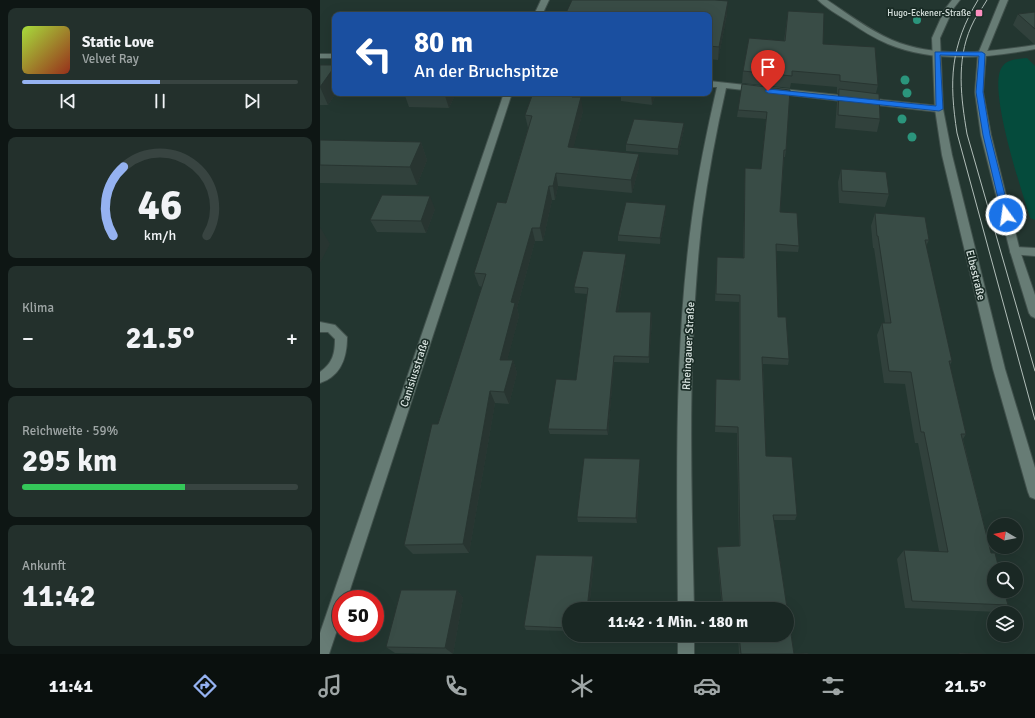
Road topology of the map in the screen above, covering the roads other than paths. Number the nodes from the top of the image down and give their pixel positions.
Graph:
1 (545, 0) edge
2 (956, 0) edge
3 (1004, 0) edge
4 (826, 1) edge
5 (539, 12) edge
6 (1035, 47) edge
7 (937, 54) junction
8 (982, 54) junction
9 (320, 56) edge
10 (332, 56) edge
11 (712, 84) edge
12 (722, 86) junction
13 (507, 96) edge
14 (939, 109) junction
15 (1015, 251) junction
16 (1035, 252) edge
17 (1035, 313) edge
18 (320, 327) edge
19 (320, 378) edge
20 (1035, 492) edge
21 (686, 602) edge
22 (686, 642) edge
23 (321, 654) edge
24 (686, 654) edge

1 - 5 street
2 - 7 street, Elbestraße
3 - 8 street
4 - 7 street
6 - 8 street
7 - 8 street
7 - 14 street, Elbestraße
8 - 15 street
9 - 10 street
11 - 12 street
12 - 14 street
12 - 21 street, Rheingauer Straße
13 - 23 street, Canisiusstraße
14 - 20 street, Elbestraße
15 - 16 street
15 - 17 street
18 - 19 street
22 - 24 street

